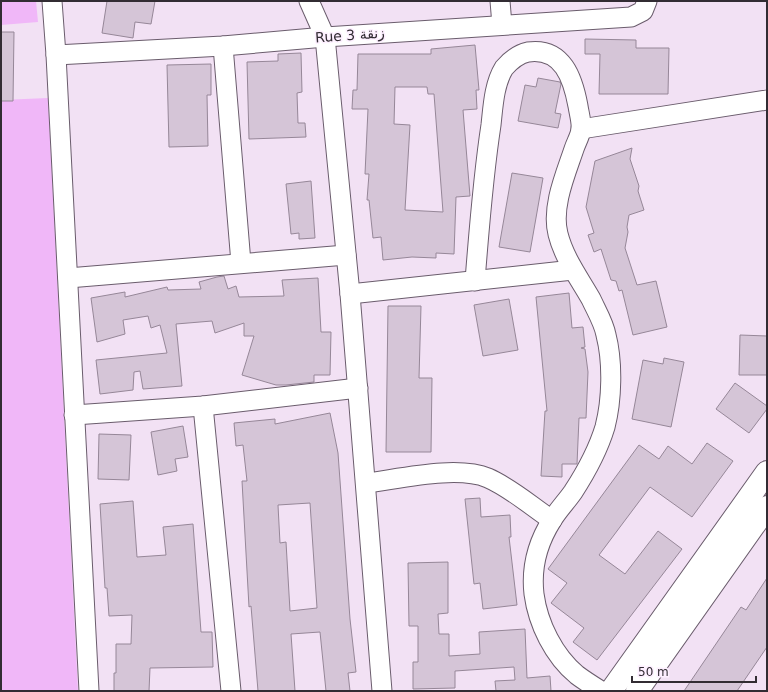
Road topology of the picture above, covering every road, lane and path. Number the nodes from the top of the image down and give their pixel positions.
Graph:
1 (52, 1) edge
2 (309, 1) edge
3 (500, 1) edge
4 (645, 6) edge
5 (502, 25) junction
6 (325, 37) junction
7 (223, 46) junction
8 (56, 55) junction
9 (767, 100) edge
10 (581, 128) junction
11 (346, 255) junction
12 (241, 263) junction
13 (573, 270) junction
14 (68, 278) junction
15 (475, 280) junction
16 (350, 294) junction
17 (358, 388) junction
18 (203, 406) junction
19 (74, 415) junction
20 (767, 472) edge
21 (366, 483) junction
22 (767, 507) edge
23 (552, 520) junction
24 (89, 691) edge
25 (231, 691) edge
26 (382, 691) edge
27 (601, 691) edge
28 (611, 691) edge
29 (637, 691) edge

1 - 8 street
2 - 6 street
3 - 5 street
4 - 5 street, Rue 3 زنقة
5 - 6 street, Rue 3 زنقة
6 - 7 street, Rue 3 زنقة
6 - 11 street
7 - 8 street, Rue 3 زنقة
7 - 12 street
8 - 14 street
9 - 10 street
10 - 13 street
10 - 15 street
11 - 12 street
11 - 16 street
12 - 14 street
13 - 15 street
13 - 23 street
14 - 19 street
15 - 16 street
16 - 17 street
17 - 18 street
17 - 21 street
18 - 19 street
18 - 25 street
19 - 24 street
20 - 28 street
21 - 23 street
21 - 26 street
22 - 29 street
23 - 27 street

